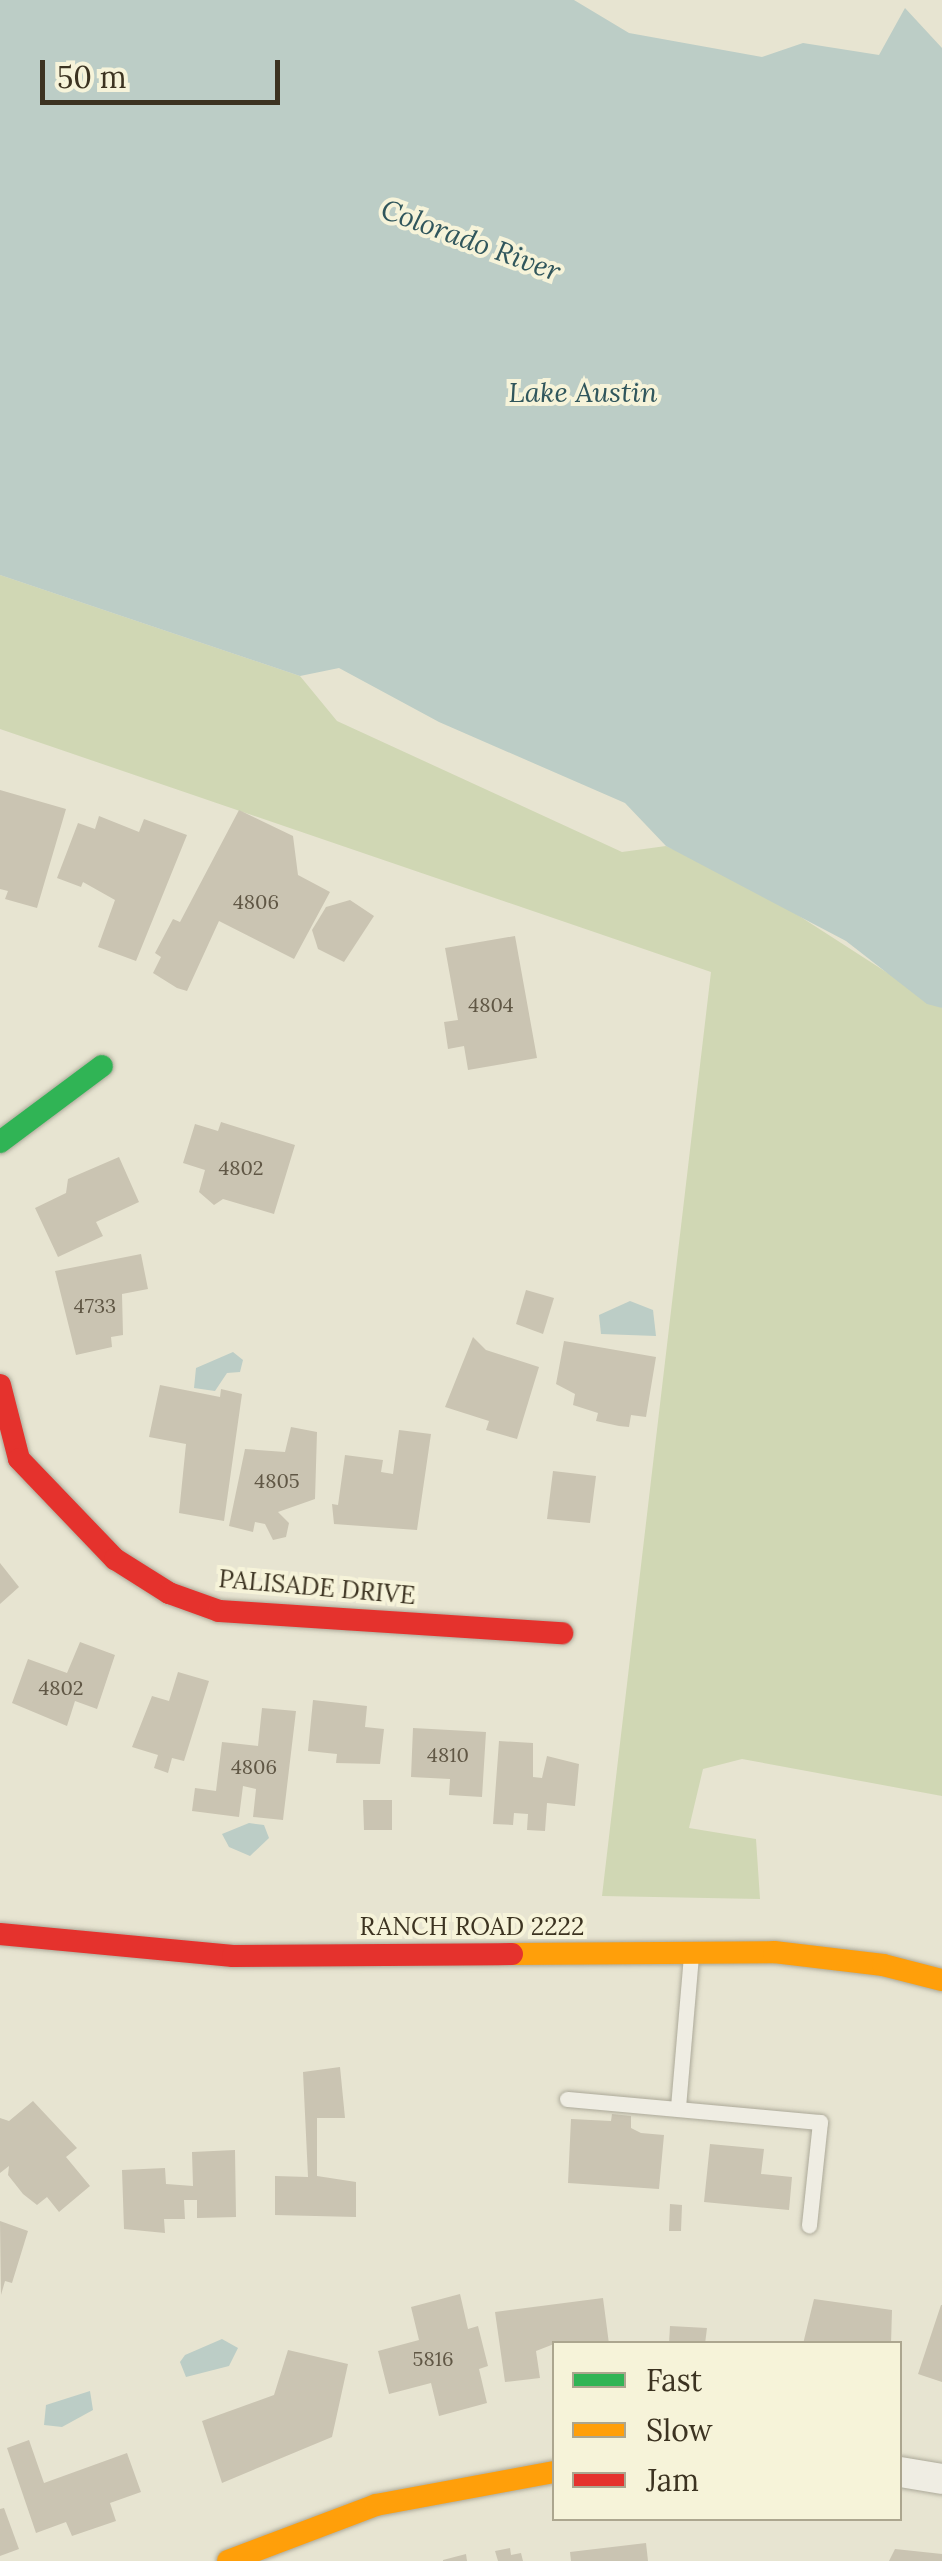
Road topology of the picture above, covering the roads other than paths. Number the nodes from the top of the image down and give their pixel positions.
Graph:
1 (102, 1066) dead end
2 (0, 1142) edge
3 (0, 1385) edge
4 (9, 1462) edge
5 (562, 1633) dead end
6 (0, 1934) edge
7 (691, 1952) junction
8 (942, 1980) edge
9 (566, 2099) dead end
10 (678, 2106) junction
11 (809, 2225) dead end
12 (552, 2472) edge
13 (902, 2472) edge
14 (942, 2480) edge
15 (228, 2561) edge

1 - 2 street
3 - 4 street, PALISADE DRIVE
4 - 5 street, PALISADE DRIVE
6 - 7 street, RANCH ROAD 2222
7 - 8 street, RANCH ROAD 2222
7 - 10 lane
9 - 10 lane
10 - 11 lane
12 - 15 street
13 - 14 street

